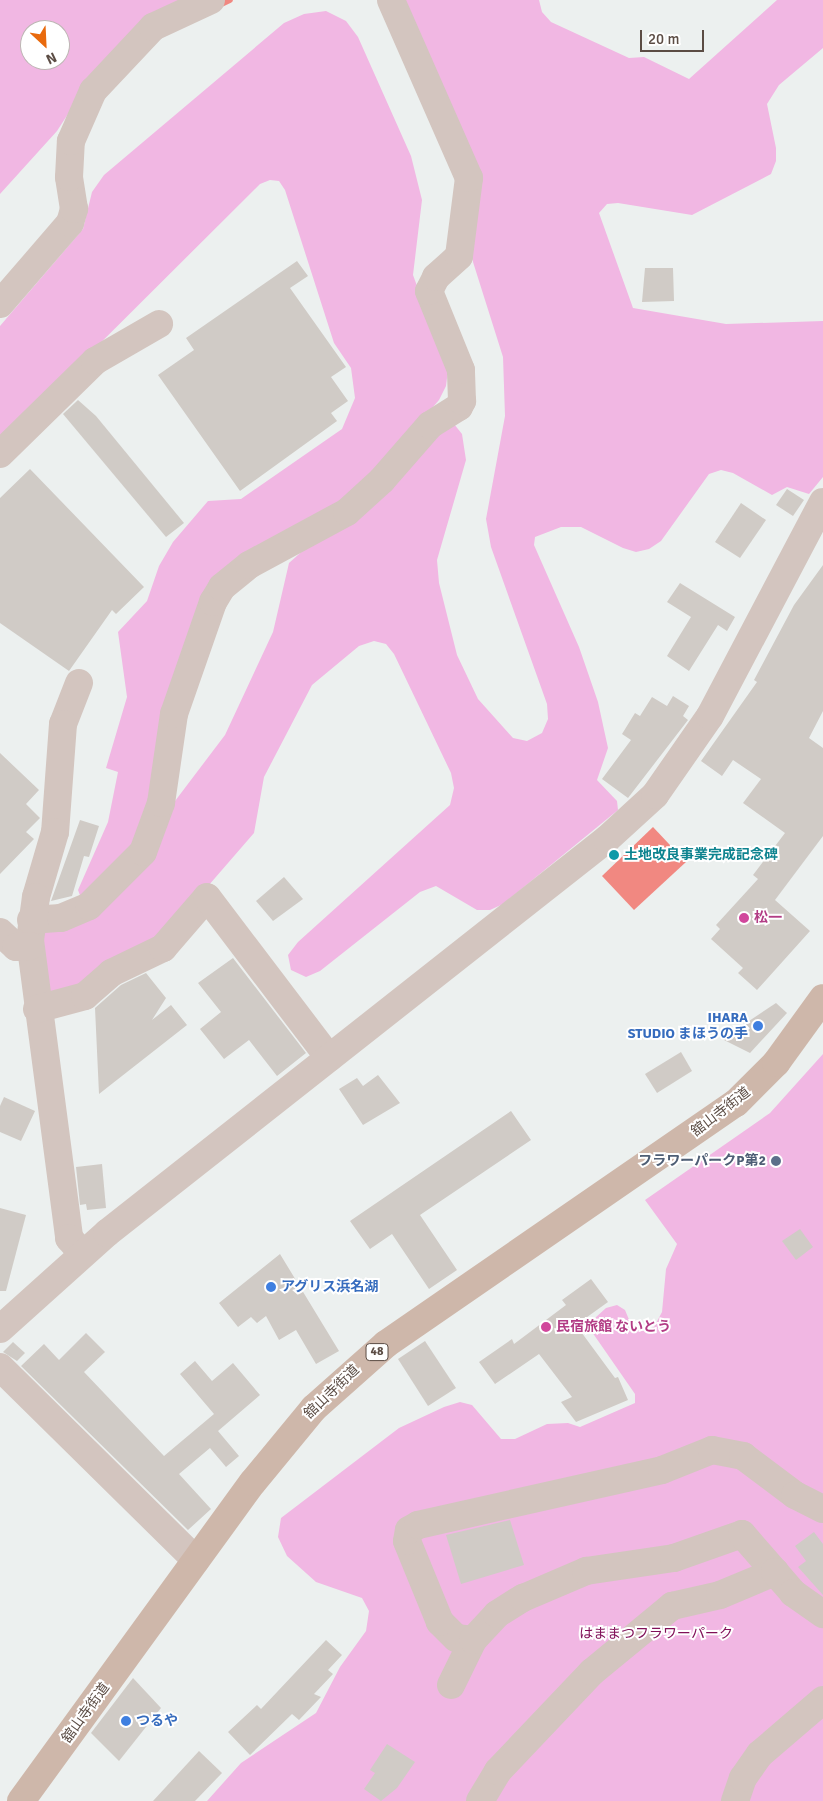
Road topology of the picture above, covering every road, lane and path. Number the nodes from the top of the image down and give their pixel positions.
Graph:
1 (211, 0) edge
2 (391, 0) edge
3 (0, 304) edge
4 (159, 324) dead end
5 (0, 454) edge
6 (823, 502) edge
7 (79, 683) dead end
8 (0, 932) edge
9 (30, 933) junction
10 (823, 998) edge
11 (37, 1009) junction
12 (329, 1058) junction
13 (82, 1253) junction
14 (0, 1329) edge
15 (0, 1367) edge
16 (823, 1509) edge
17 (196, 1560) junction
18 (775, 1572) junction
19 (823, 1614) edge
20 (473, 1640) junction
21 (451, 1685) dead end
22 (823, 1700) edge
23 (21, 1801) edge
24 (480, 1801) edge
25 (735, 1801) edge

1 - 3 street
2 - 9 street
4 - 5 street
6 - 12 street
7 - 9 street
8 - 9 street
9 - 11 street
10 - 17 main road, 舘山寺街道 / 48
11 - 12 street
11 - 13 street
12 - 13 street
13 - 14 street
15 - 17 street
16 - 20 street
17 - 23 main road, 舘山寺街道 / 48
18 - 19 street
18 - 20 street
18 - 24 street
20 - 21 street
22 - 25 street

